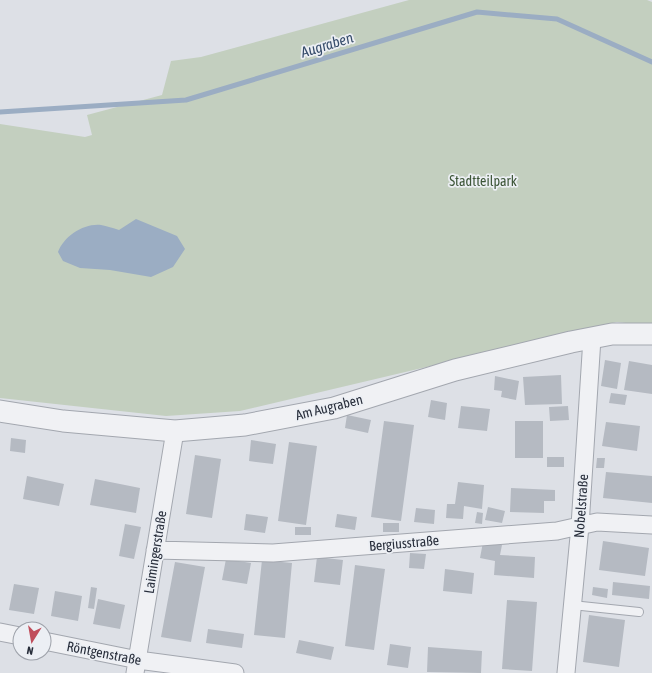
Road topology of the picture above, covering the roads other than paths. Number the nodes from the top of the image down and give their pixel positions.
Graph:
1 (652, 334) edge
2 (592, 338) junction
3 (0, 411) edge
4 (175, 431) junction
5 (652, 524) edge
6 (580, 526) junction
7 (155, 550) junction
8 (572, 605) junction
9 (639, 612) dead end
10 (0, 632) edge
11 (12, 634) edge
12 (52, 643) edge
13 (136, 666) edge
14 (235, 673) edge
15 (566, 673) edge

1 - 2 street, Am Augraben
2 - 4 street, Am Augraben
2 - 6 street, Nobelstraße
3 - 4 street, Am Augraben
4 - 7 street, Laimingerstraße
5 - 6 street, Bergiusstraße
6 - 7 street, Bergiusstraße
6 - 8 street, Nobelstraße
7 - 13 street, Laimingerstraße
8 - 9 lane
8 - 15 street, Nobelstraße
10 - 11 street
12 - 13 street, Röntgenstraße
13 - 14 street, Röntgenstraße

